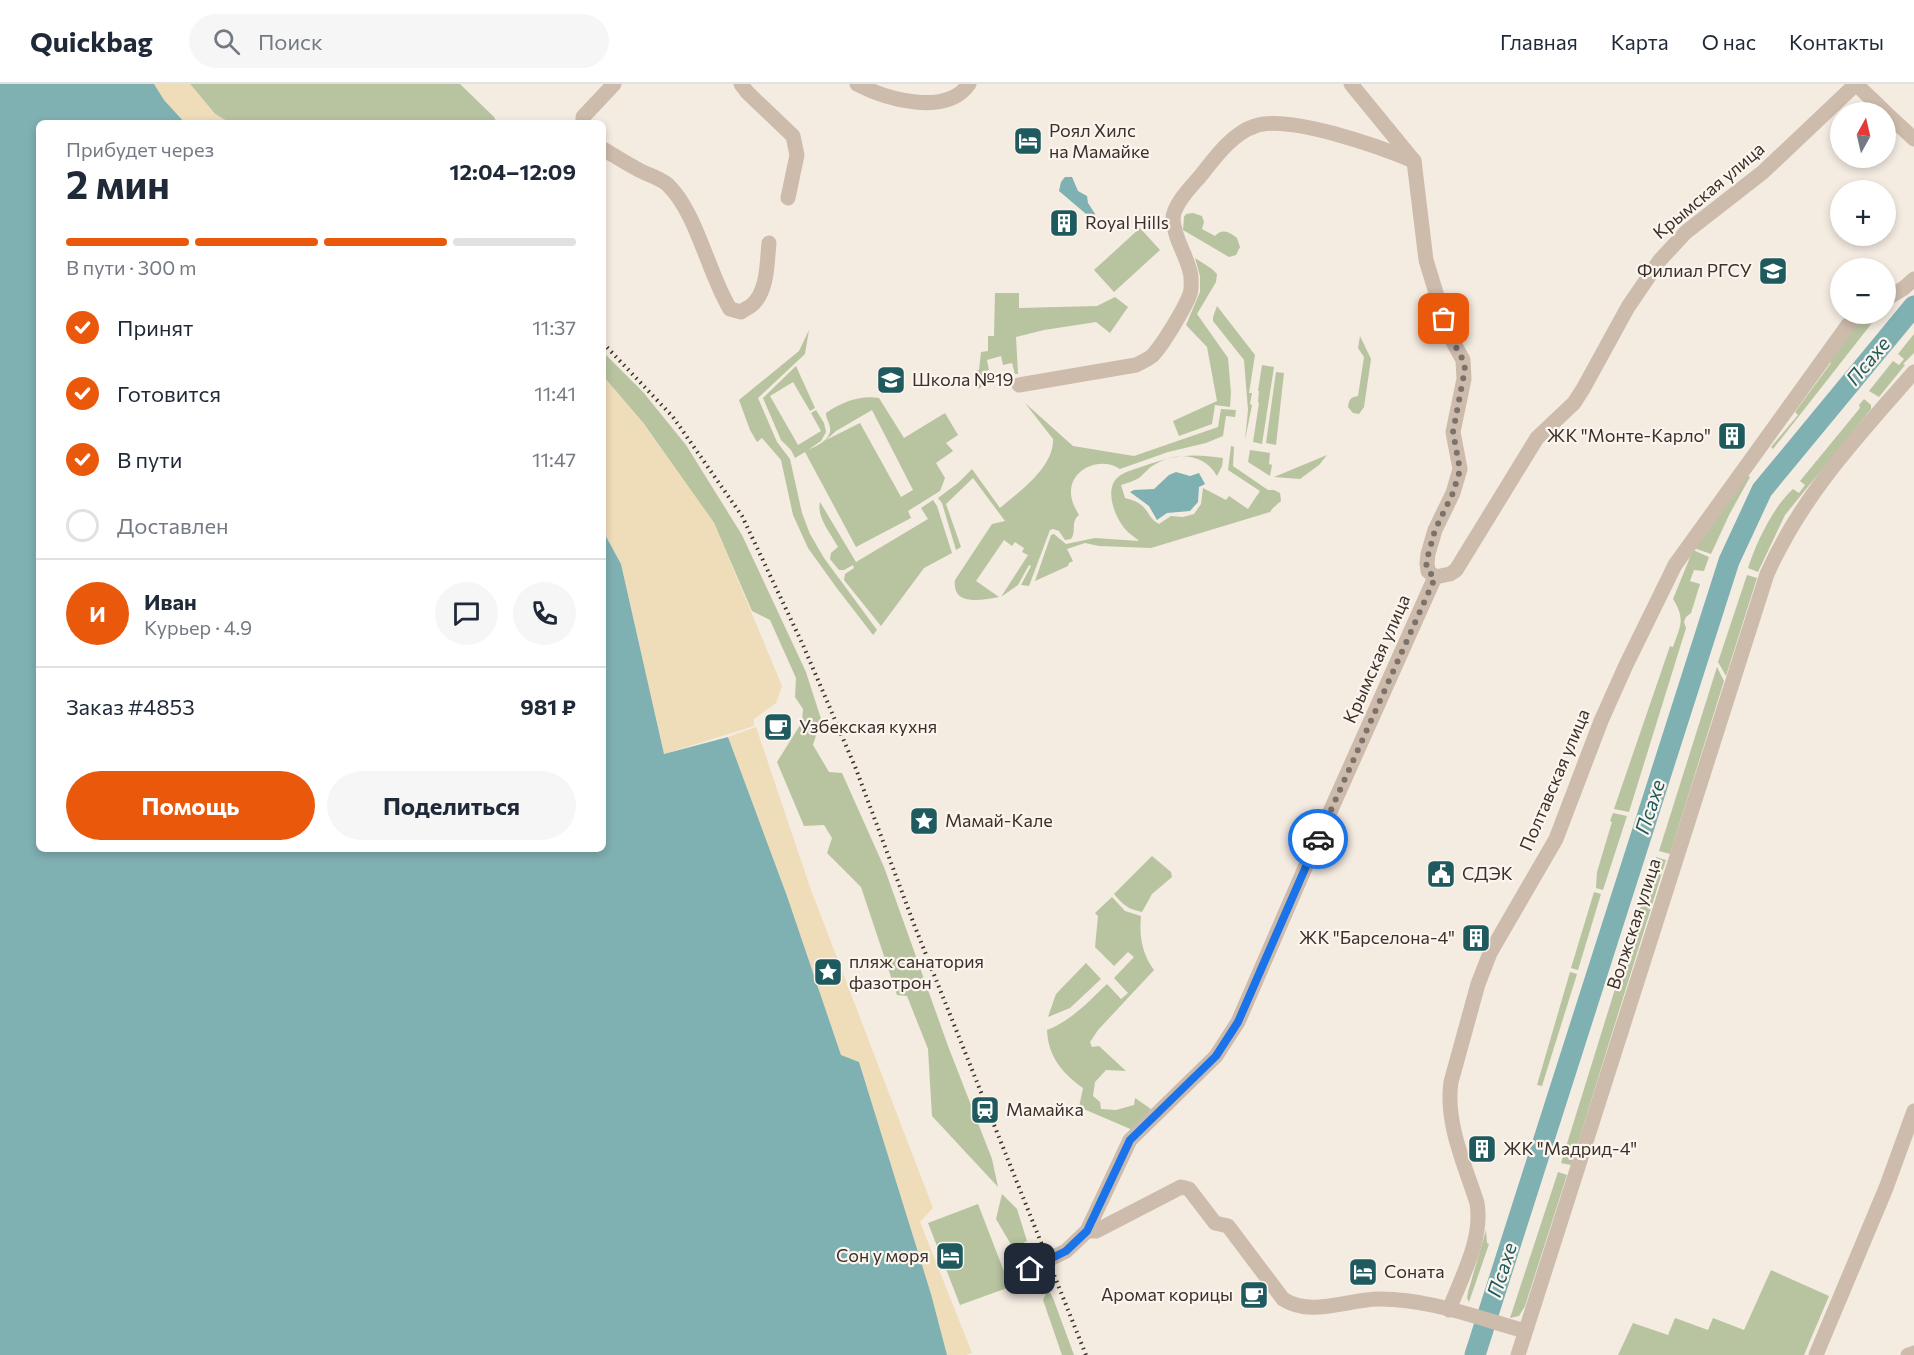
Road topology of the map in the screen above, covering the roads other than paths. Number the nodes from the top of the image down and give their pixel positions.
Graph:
1 (614, 84) edge
2 (741, 84) edge
3 (857, 84) edge
4 (969, 84) edge
5 (1351, 84) edge
6 (1856, 84) edge
7 (1874, 102) edge
8 (583, 120) edge
9 (1896, 123) edge
10 (1914, 139) edge
11 (606, 151) edge
12 (1414, 161) junction
13 (788, 198) dead end
14 (769, 243) dead end
15 (1914, 279) edge
16 (1896, 293) edge
17 (1849, 324) edge
18 (1914, 372) edge
19 (1019, 386) dead end
20 (1435, 578) junction
21 (1914, 1111) edge
22 (1914, 1155) edge
23 (1898, 1157) junction
24 (1087, 1231) junction
25 (1030, 1269) dead end
26 (1457, 1312) junction
27 (1525, 1331) junction
28 (1914, 1353) edge
29 (1518, 1355) edge
30 (1816, 1355) edge
31 (1908, 1355) edge

1 - 8 street
2 - 13 street
3 - 4 street
5 - 12 street
6 - 7 street
6 - 20 street, Крымская улица
9 - 10 street
11 - 14 street
12 - 19 street
12 - 20 street
15 - 16 street
17 - 26 street, Полтавская улица
18 - 27 street, Волжская улица
20 - 24 street, Крымская улица
21 - 23 street
22 - 23 street
23 - 30 street
24 - 25 street, Крымская улица
24 - 26 street, Крымская улица
26 - 27 street
27 - 29 street, Волжская улица
28 - 31 street

